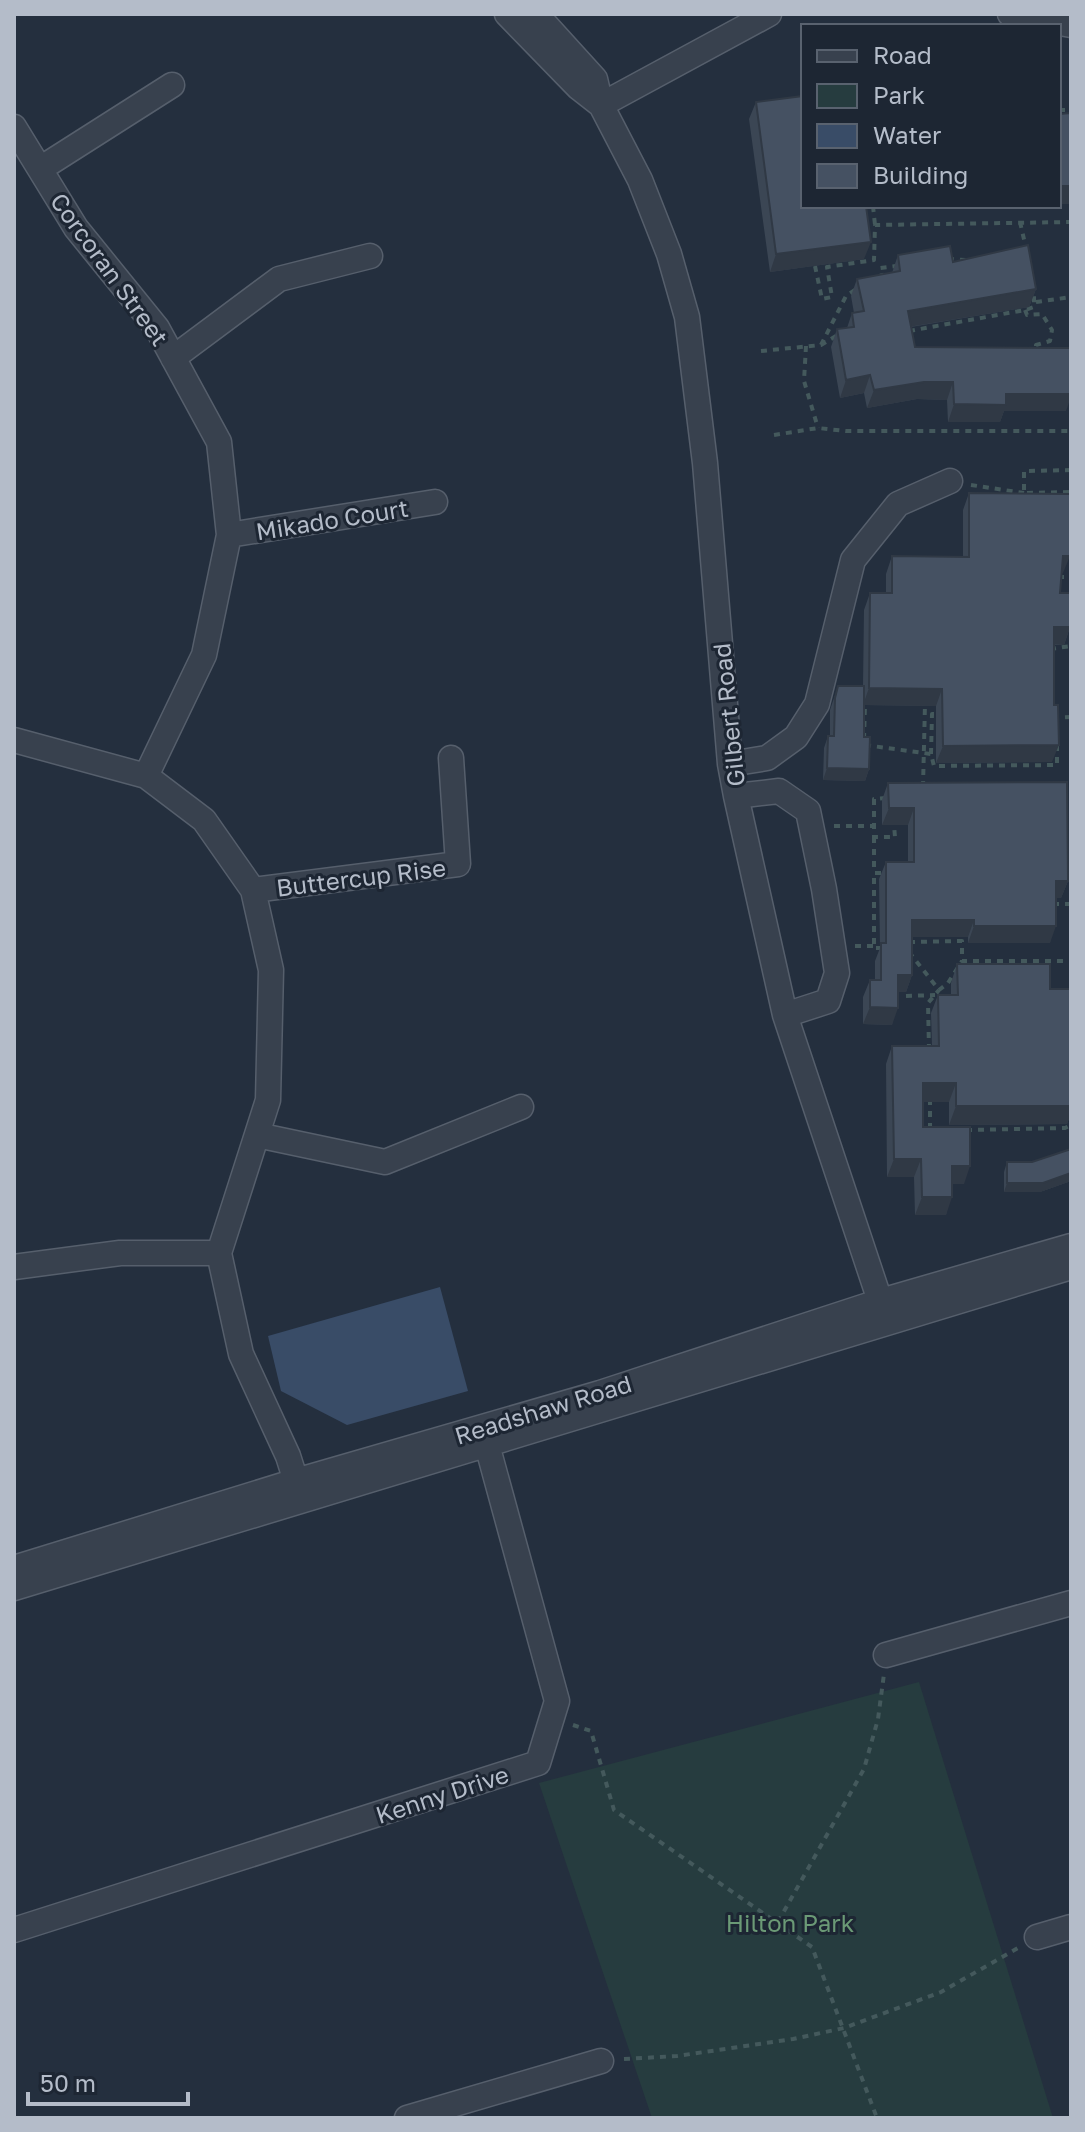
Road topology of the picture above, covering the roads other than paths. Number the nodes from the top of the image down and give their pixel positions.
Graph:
1 (507, 14) edge
2 (536, 14) edge
3 (769, 14) edge
4 (1010, 14) edge
5 (1071, 25) edge
6 (172, 85) dead end
7 (601, 105) junction
8 (14, 127) edge
9 (40, 169) junction
10 (370, 256) dead end
11 (173, 358) junction
12 (950, 481) road end
13 (435, 502) dead end
14 (229, 535) junction
15 (14, 740) edge
16 (451, 758) dead end
17 (730, 764) junction
18 (146, 776) junction
19 (736, 796) junction
20 (253, 890) junction
21 (785, 1015) junction
22 (521, 1107) dead end
23 (257, 1135) junction
24 (1071, 1246) edge
25 (219, 1253) junction
26 (14, 1267) edge
27 (1071, 1267) edge
28 (884, 1312) junction
29 (486, 1436) junction
30 (299, 1490) junction
31 (14, 1568) edge
32 (14, 1588) edge
33 (1071, 1603) edge
34 (886, 1655) road end
35 (1071, 1927) edge
36 (14, 1930) edge
37 (1037, 1937) road end
38 (601, 2061) road end
39 (407, 2118) edge

1 - 7 street, Gilbert Road
2 - 7 street, Gilbert Road
3 - 7 street
4 - 5 street
6 - 9 street
7 - 17 street, Gilbert Road
8 - 9 street, Corcoran Street
9 - 11 street, Corcoran Street
10 - 11 street
11 - 14 street, Corcoran Street
12 - 17 street
13 - 14 street, Mikado Court
14 - 18 street, Corcoran Street
15 - 18 street
16 - 20 street, Buttercup Rise
17 - 19 street, Gilbert Road
18 - 20 street
19 - 21 street, Gilbert Road
19 - 21 street
20 - 23 street
21 - 28 street, Gilbert Road
22 - 23 street
23 - 25 street
24 - 28 street, Readshaw Road
25 - 26 street
25 - 30 street
27 - 28 street, Readshaw Road
28 - 29 street, Readshaw Road
29 - 30 street, Readshaw Road
29 - 36 street, Kenny Drive
30 - 31 street, Readshaw Road
30 - 32 street, Readshaw Road
33 - 34 street
35 - 37 street
38 - 39 street

